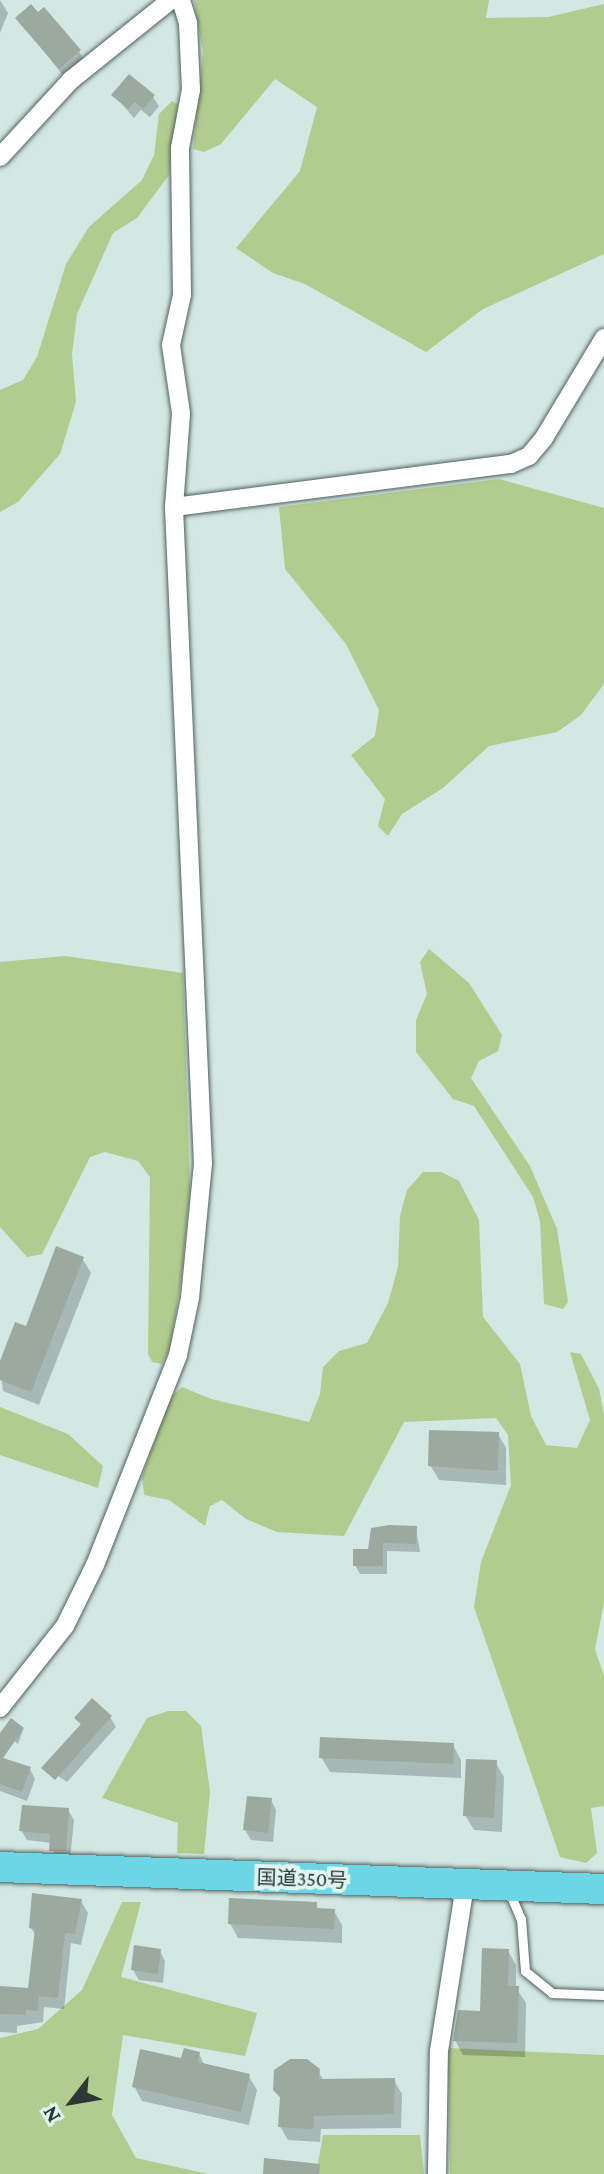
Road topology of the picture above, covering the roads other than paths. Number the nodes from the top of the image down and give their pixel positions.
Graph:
1 (171, 0) edge
2 (181, 0) edge
3 (0, 157) edge
4 (604, 338) edge
5 (174, 507) junction
6 (7, 1684) edge
7 (0, 1708) edge
8 (0, 1867) edge
9 (465, 1885) junction
10 (508, 1886) junction
11 (604, 1889) edge
12 (604, 1995) edge
13 (437, 2174) edge

1 - 3 street
2 - 5 street
4 - 5 street
5 - 6 street
6 - 7 street
8 - 9 highway, 国道350号
9 - 10 highway, 国道350号
9 - 13 street
10 - 11 highway, 国道350号
10 - 12 lane

